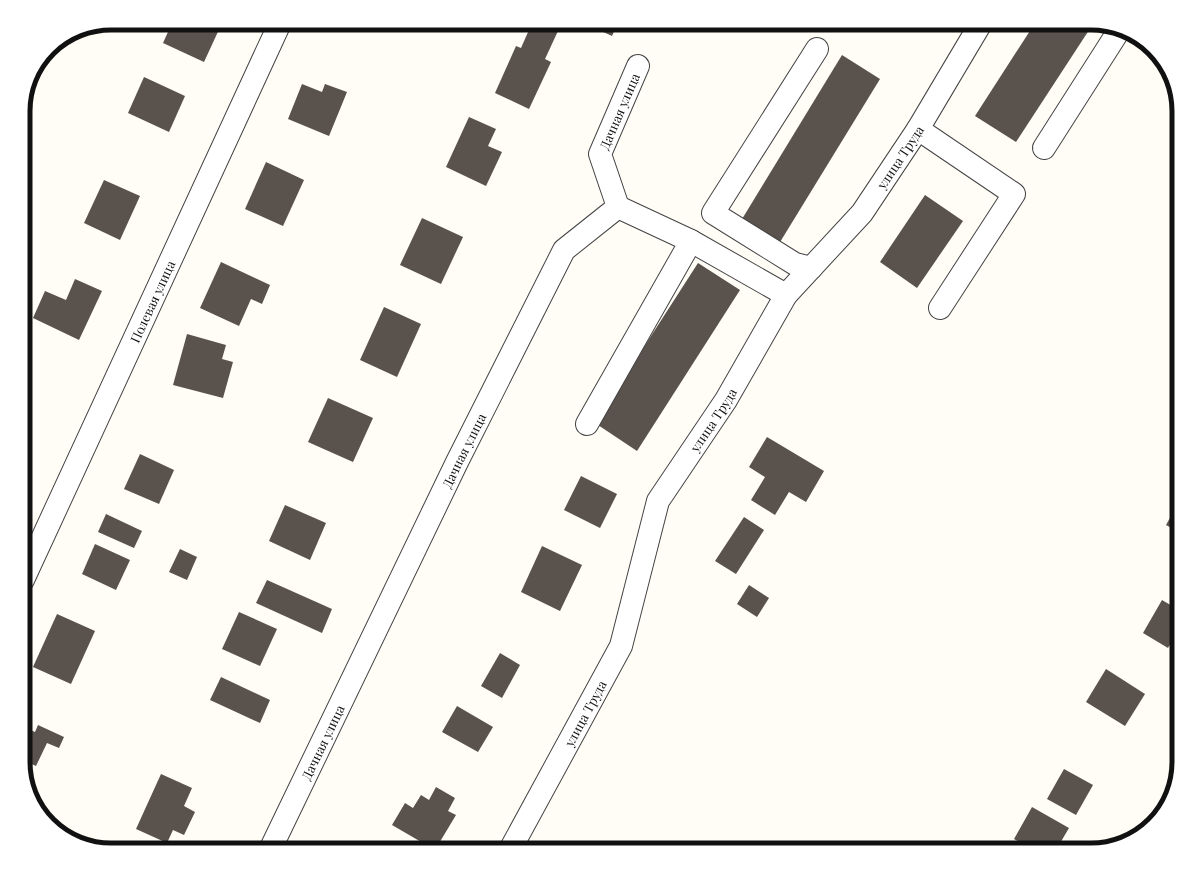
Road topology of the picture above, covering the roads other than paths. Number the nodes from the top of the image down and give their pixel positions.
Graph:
1 (277, 30) edge
2 (977, 30) edge
3 (1117, 34) edge
4 (817, 49) dead end
5 (638, 66) dead end
6 (918, 129) junction
7 (1044, 148) dead end
8 (618, 207) junction
9 (691, 240) junction
10 (811, 268) junction
11 (786, 295) junction
12 (940, 308) dead end
13 (587, 424) dead end
14 (30, 565) edge
15 (273, 843) edge
16 (514, 843) edge

1 - 14 street, Полевая улица
2 - 6 street, улица Труда
3 - 7 street
4 - 10 street
5 - 8 street, Дачная улица
6 - 10 street, улица Труда
6 - 12 street
8 - 9 street
8 - 15 street, Дачная улица
9 - 11 street
9 - 13 street
10 - 11 street, улица Труда
11 - 16 street, улица Труда

